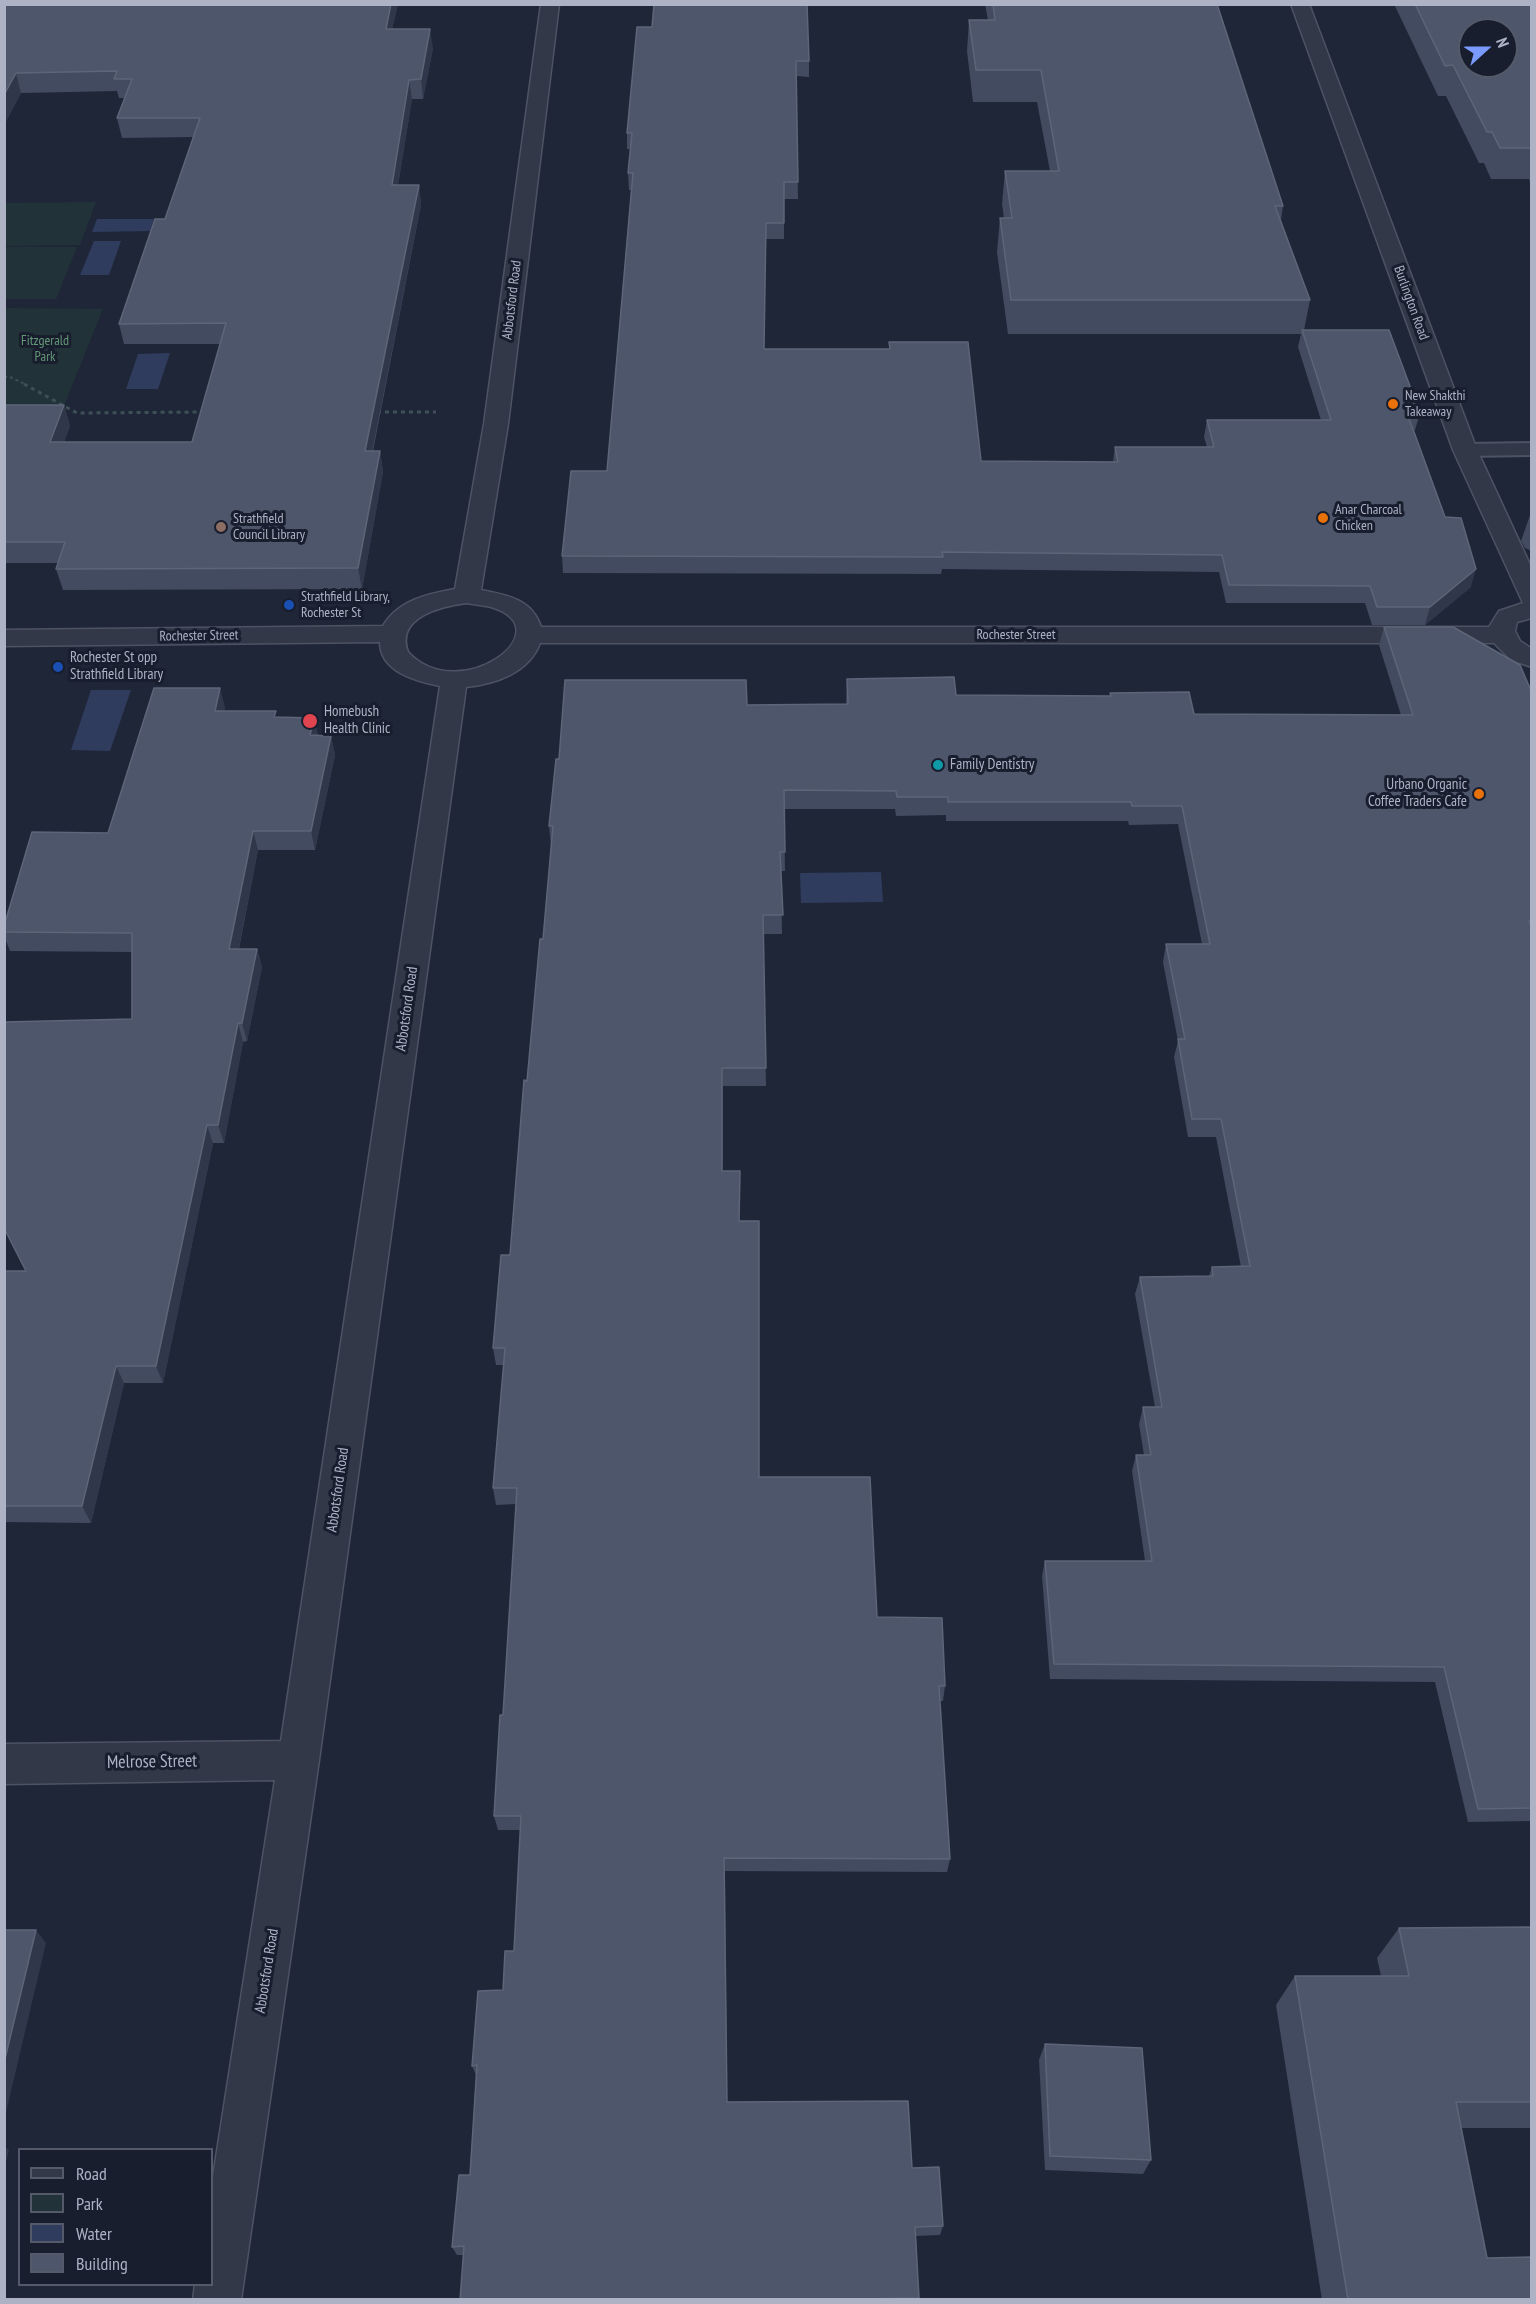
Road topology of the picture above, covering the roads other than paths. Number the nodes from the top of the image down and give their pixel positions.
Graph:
1 (550, 4) edge
2 (1300, 4) edge
3 (1532, 449) edge
4 (1465, 450) junction
5 (467, 595) junction
6 (1532, 598) edge
7 (1532, 610) edge
8 (394, 634) junction
9 (1501, 635) junction
10 (531, 636) junction
11 (4, 638) edge
12 (1530, 660) edge
13 (454, 680) junction
14 (299, 1760) junction
15 (4, 1764) edge
16 (217, 2300) edge

1 - 5 street, Abbotsford Road
2 - 4 street, Burlington Road
3 - 4 lane
4 - 6 street, Burlington Road
5 - 8 street
5 - 10 street
7 - 9 street
8 - 11 street, Rochester Street
8 - 13 street
9 - 10 street, Rochester Street
9 - 12 street
10 - 13 street
13 - 14 street, Abbotsford Road
14 - 15 street, Melrose Street
14 - 16 street, Abbotsford Road

